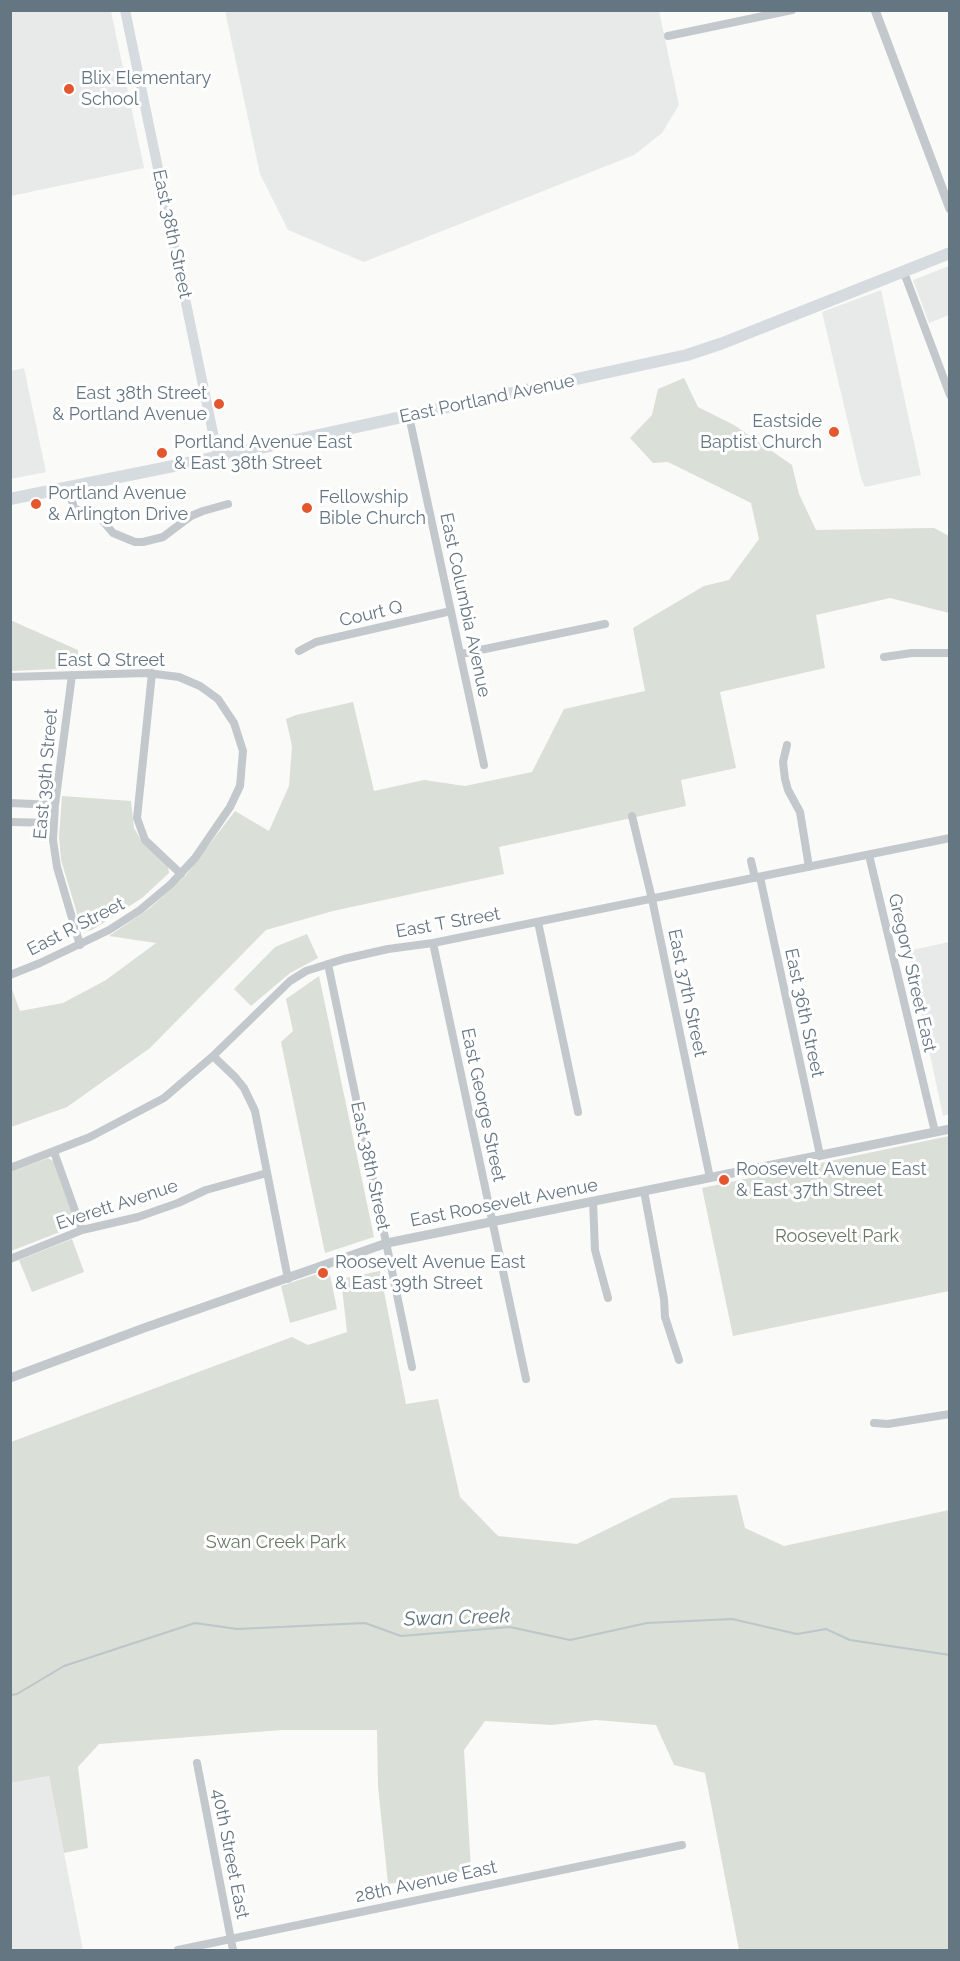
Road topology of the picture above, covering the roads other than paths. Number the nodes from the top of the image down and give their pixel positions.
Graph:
1 (125, 10) edge
2 (792, 10) edge
3 (875, 10) edge
4 (775, 12) edge
5 (668, 36) dead end
6 (950, 209) edge
7 (950, 253) edge
8 (903, 270) junction
9 (950, 395) edge
10 (409, 416) junction
11 (218, 457) junction
12 (68, 488) junction
13 (10, 499) edge
14 (228, 504) dead end
15 (451, 611) junction
16 (605, 624) dead end
17 (299, 651) dead end
18 (950, 653) edge
19 (460, 654) junction
20 (884, 657) dead end
21 (152, 674) junction
22 (72, 675) junction
23 (10, 677) edge
24 (787, 745) dead end
25 (243, 751) joint
26 (484, 765) dead end
27 (10, 803) edge
28 (55, 805) junction
29 (632, 816) dead end
30 (10, 822) edge
31 (53, 823) junction
32 (950, 838) edge
33 (869, 855) junction
34 (751, 861) dead end
35 (809, 867) junction
36 (181, 874) junction
37 (757, 878) junction
38 (652, 899) junction
39 (538, 922) junction
40 (433, 943) junction
41 (80, 945) junction
42 (328, 964) junction
43 (10, 975) edge
44 (213, 1056) junction
45 (578, 1112) dead end
46 (950, 1129) edge
47 (935, 1132) junction
48 (54, 1152) junction
49 (820, 1155) junction
50 (10, 1167) edge
51 (267, 1173) junction
52 (710, 1178) junction
53 (644, 1191) junction
54 (593, 1201) junction
55 (492, 1221) junction
56 (82, 1230) junction
57 (387, 1243) junction
58 (10, 1259) edge
59 (288, 1279) junction
60 (608, 1298) dead end
61 (679, 1360) dead end
62 (412, 1367) dead end
63 (10, 1378) edge
64 (526, 1380) dead end
65 (950, 1414) edge
66 (874, 1424) dead end
67 (197, 1762) dead end
68 (682, 1845) dead end
69 (231, 1939) junction
70 (178, 1950) edge
71 (233, 1950) edge

1 - 11 main road, East 38th Street
2 - 4 street
3 - 6 street
4 - 5 street
7 - 8 main road, East Portland Avenue
8 - 9 street
8 - 10 main road, East Portland Avenue
10 - 11 main road, East Portland Avenue
10 - 15 street, East Columbia Avenue
11 - 12 main road, East Portland Avenue
12 - 13 main road, East Portland Avenue
12 - 14 street
15 - 17 street, Court Q
15 - 19 street, East Columbia Avenue
16 - 19 street
18 - 20 street
19 - 26 street, East Columbia Avenue
21 - 22 street, East Q Street
21 - 25 street, East Q Street
21 - 36 street
22 - 23 street, East Q Street
22 - 28 street, East 39th Street
24 - 35 street
25 - 36 street, East R Street
27 - 28 street
28 - 31 street, East 39th Street
29 - 38 street, East 37th Street
30 - 31 street
31 - 41 street, East 39th Street
32 - 33 street, East T Street
33 - 35 street, East T Street
33 - 47 street, Gregory Street East
34 - 37 street, East 36th Street
35 - 37 street, East T Street
36 - 41 street, East R Street
37 - 38 street, East T Street
37 - 49 street, East 36th Street
38 - 39 street, East T Street
38 - 52 street, East 37th Street
39 - 40 street, East T Street
39 - 45 street
40 - 42 street, East T Street
40 - 55 street, East George Street
41 - 43 street, East R Street
42 - 44 street, East T Street
42 - 57 street, East 38th Street
44 - 48 street, East T Street
44 - 51 street
46 - 47 street, East Roosevelt Avenue
47 - 49 street, East Roosevelt Avenue
48 - 50 street, East T Street
48 - 56 street
49 - 52 street, East Roosevelt Avenue
51 - 56 street, Everett Avenue
51 - 59 street
52 - 53 street, East Roosevelt Avenue
53 - 54 street, East Roosevelt Avenue
53 - 61 street
54 - 55 street, East Roosevelt Avenue
54 - 60 street
55 - 57 street, East Roosevelt Avenue
55 - 64 street, East George Street
56 - 58 street, Everett Avenue
57 - 59 street, East Roosevelt Avenue
57 - 62 street, East 38th Street
59 - 63 street, East Roosevelt Avenue
65 - 66 street
67 - 69 street, 40th Street East
68 - 69 street, 28th Avenue East
69 - 70 street, 28th Avenue East
69 - 71 street, 40th Street East

